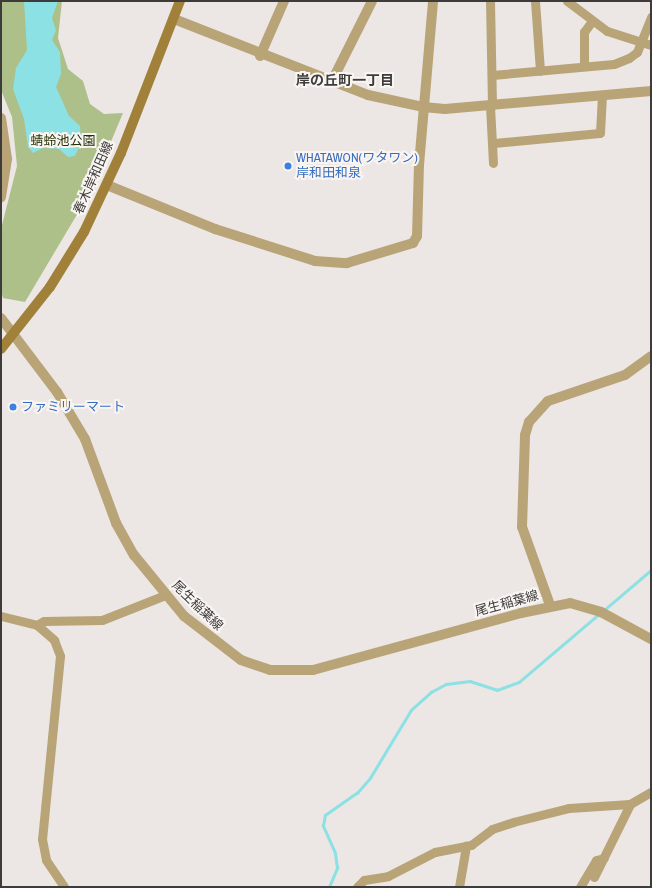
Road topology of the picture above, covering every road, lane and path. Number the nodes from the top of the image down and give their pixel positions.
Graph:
1 (180, 1) edge
2 (284, 1) edge
3 (372, 1) edge
4 (433, 1) edge
5 (490, 1) edge
6 (535, 1) edge
7 (567, 1) edge
8 (651, 17) edge
9 (174, 20) junction
10 (592, 21) junction
11 (641, 43) junction
12 (651, 45) edge
13 (260, 56) junction
14 (584, 66) junction
15 (540, 71) junction
16 (492, 75) junction
17 (332, 81) junction
18 (651, 91) edge
19 (602, 95) junction
20 (491, 106) junction
21 (423, 107) junction
22 (1, 118) edge
23 (494, 143) junction
24 (493, 163) dead end
25 (107, 185) junction
26 (1, 198) edge
27 (1, 318) edge
28 (14, 336) junction
29 (1, 349) edge
30 (651, 356) edge
31 (165, 595) junction
32 (550, 606) junction
33 (1, 616) edge
34 (37, 625) junction
35 (651, 639) edge
36 (651, 792) edge
37 (630, 804) junction
38 (466, 846) junction
39 (604, 858) junction
40 (594, 877) dead end
41 (64, 887) edge
42 (357, 887) edge
43 (459, 887) edge
44 (580, 887) edge

1 - 9 main road, 春木岸和田線
2 - 13 street
3 - 17 street
4 - 21 street
5 - 16 street
6 - 15 street
7 - 10 street
8 - 11 street
9 - 13 street
9 - 25 main road, 春木岸和田線
10 - 11 street
10 - 14 street
11 - 12 street
11 - 14 street
13 - 17 street
14 - 15 street
15 - 16 street
16 - 20 street
17 - 21 street
18 - 19 street
19 - 20 street
19 - 23 street
20 - 21 street
20 - 23 street
21 - 25 street
22 - 26 street
23 - 24 street
25 - 28 main road, 春木岸和田線
27 - 28 street, 尾生稲葉線
28 - 29 main road, 春木岸和田線
28 - 31 street, 尾生稲葉線
30 - 32 street
31 - 32 street, 尾生稲葉線
31 - 34 street
32 - 35 street, 尾生稲葉線
33 - 34 street
34 - 41 street
36 - 37 street
37 - 38 street
37 - 39 street
38 - 42 street
38 - 43 street
39 - 40 street
39 - 44 street

